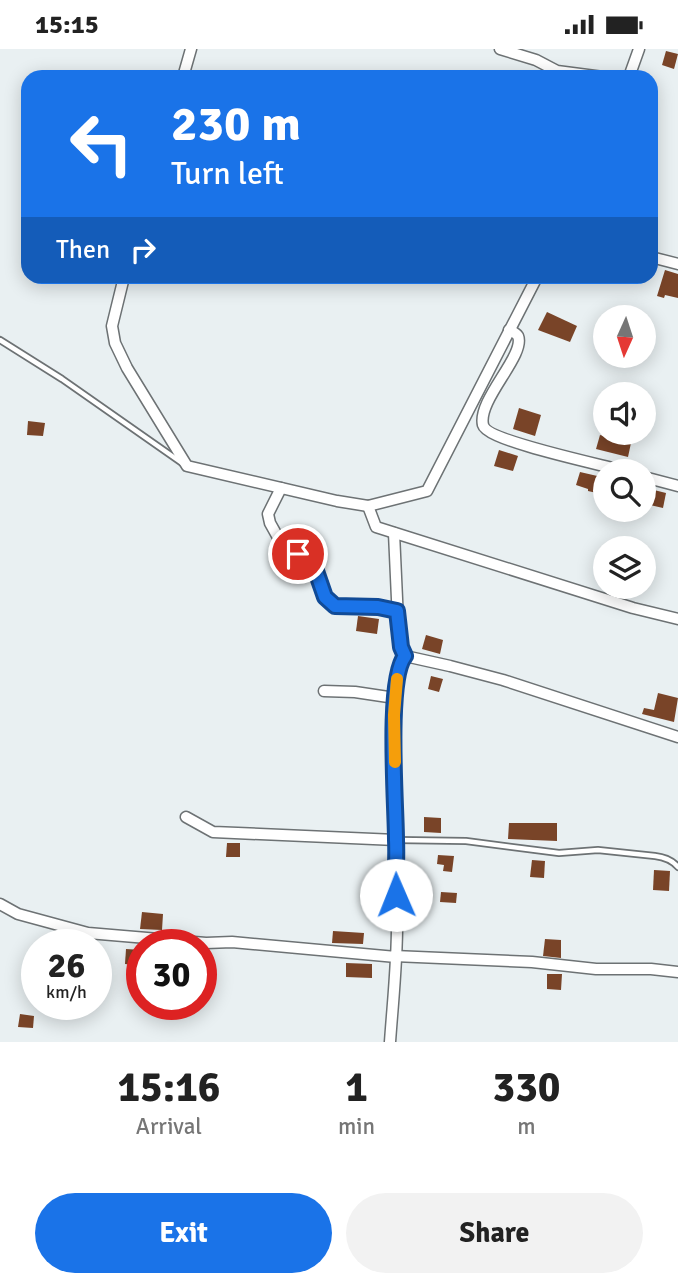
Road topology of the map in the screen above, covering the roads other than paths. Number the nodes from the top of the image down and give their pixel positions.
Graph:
1 (191, 49) edge
2 (500, 49) edge
3 (639, 49) edge
4 (185, 70) edge
5 (554, 70) edge
6 (632, 70) edge
7 (658, 259) edge
8 (678, 264) edge
9 (122, 284) edge
10 (533, 284) edge
11 (509, 330) junction
12 (0, 340) edge
13 (593, 463) edge
14 (187, 466) junction
15 (656, 481) edge
16 (678, 487) edge
17 (281, 488) junction
18 (368, 506) junction
19 (394, 533) junction
20 (397, 611) junction
21 (678, 619) edge
22 (405, 656) junction
23 (324, 691) dead end
24 (396, 698) junction
25 (678, 737) edge
26 (186, 817) dead end
27 (396, 839) junction
28 (678, 867) edge
29 (0, 904) edge
30 (395, 956) junction
31 (678, 972) edge
32 (390, 1042) edge

1 - 4 street
2 - 5 street
3 - 6 street
7 - 8 street
9 - 14 street
10 - 11 street
11 - 13 street
11 - 18 street
12 - 14 lane
14 - 17 street
15 - 16 street
17 - 18 street
17 - 20 street
18 - 19 street
19 - 20 street
19 - 21 street
20 - 22 street
22 - 24 street
22 - 25 street
23 - 24 street
24 - 27 street
26 - 27 street
27 - 28 lane
27 - 30 street
29 - 30 street
30 - 31 street
30 - 32 street

